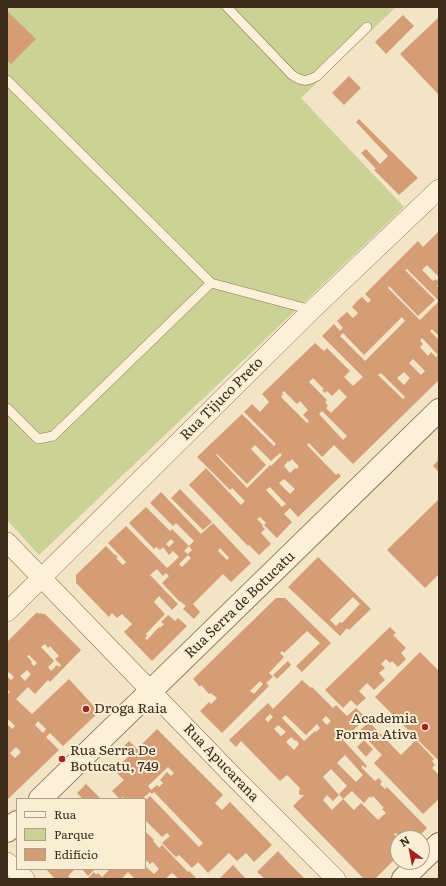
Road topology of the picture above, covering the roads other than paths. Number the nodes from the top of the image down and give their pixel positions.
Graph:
1 (227, 7) edge
2 (367, 27) dead end
3 (7, 80) edge
4 (439, 189) edge
5 (211, 283) junction
6 (312, 310) junction
7 (7, 408) edge
8 (439, 410) edge
9 (7, 542) edge
10 (42, 578) junction
11 (7, 612) edge
12 (151, 692) junction
13 (41, 798) edge
14 (16, 823) edge
15 (7, 831) edge
16 (439, 844) edge
17 (430, 852) edge
18 (7, 862) edge
19 (412, 870) edge
20 (25, 879) edge
21 (336, 879) edge
22 (403, 879) edge

1 - 2 lane
3 - 5 lane
4 - 6 street, Rua Tijuco Preto
5 - 6 lane
5 - 7 lane
6 - 10 street, Rua Tijuco Preto
8 - 12 street, Rua Serra de Botucatu
9 - 10 street, Rua Apucarana
10 - 11 street, Rua Tijuco Preto
10 - 12 street, Rua Apucarana
12 - 13 street, Rua Serra de Botucatu
12 - 21 street, Rua Apucarana
14 - 15 street
16 - 17 street
18 - 20 street
19 - 22 street

